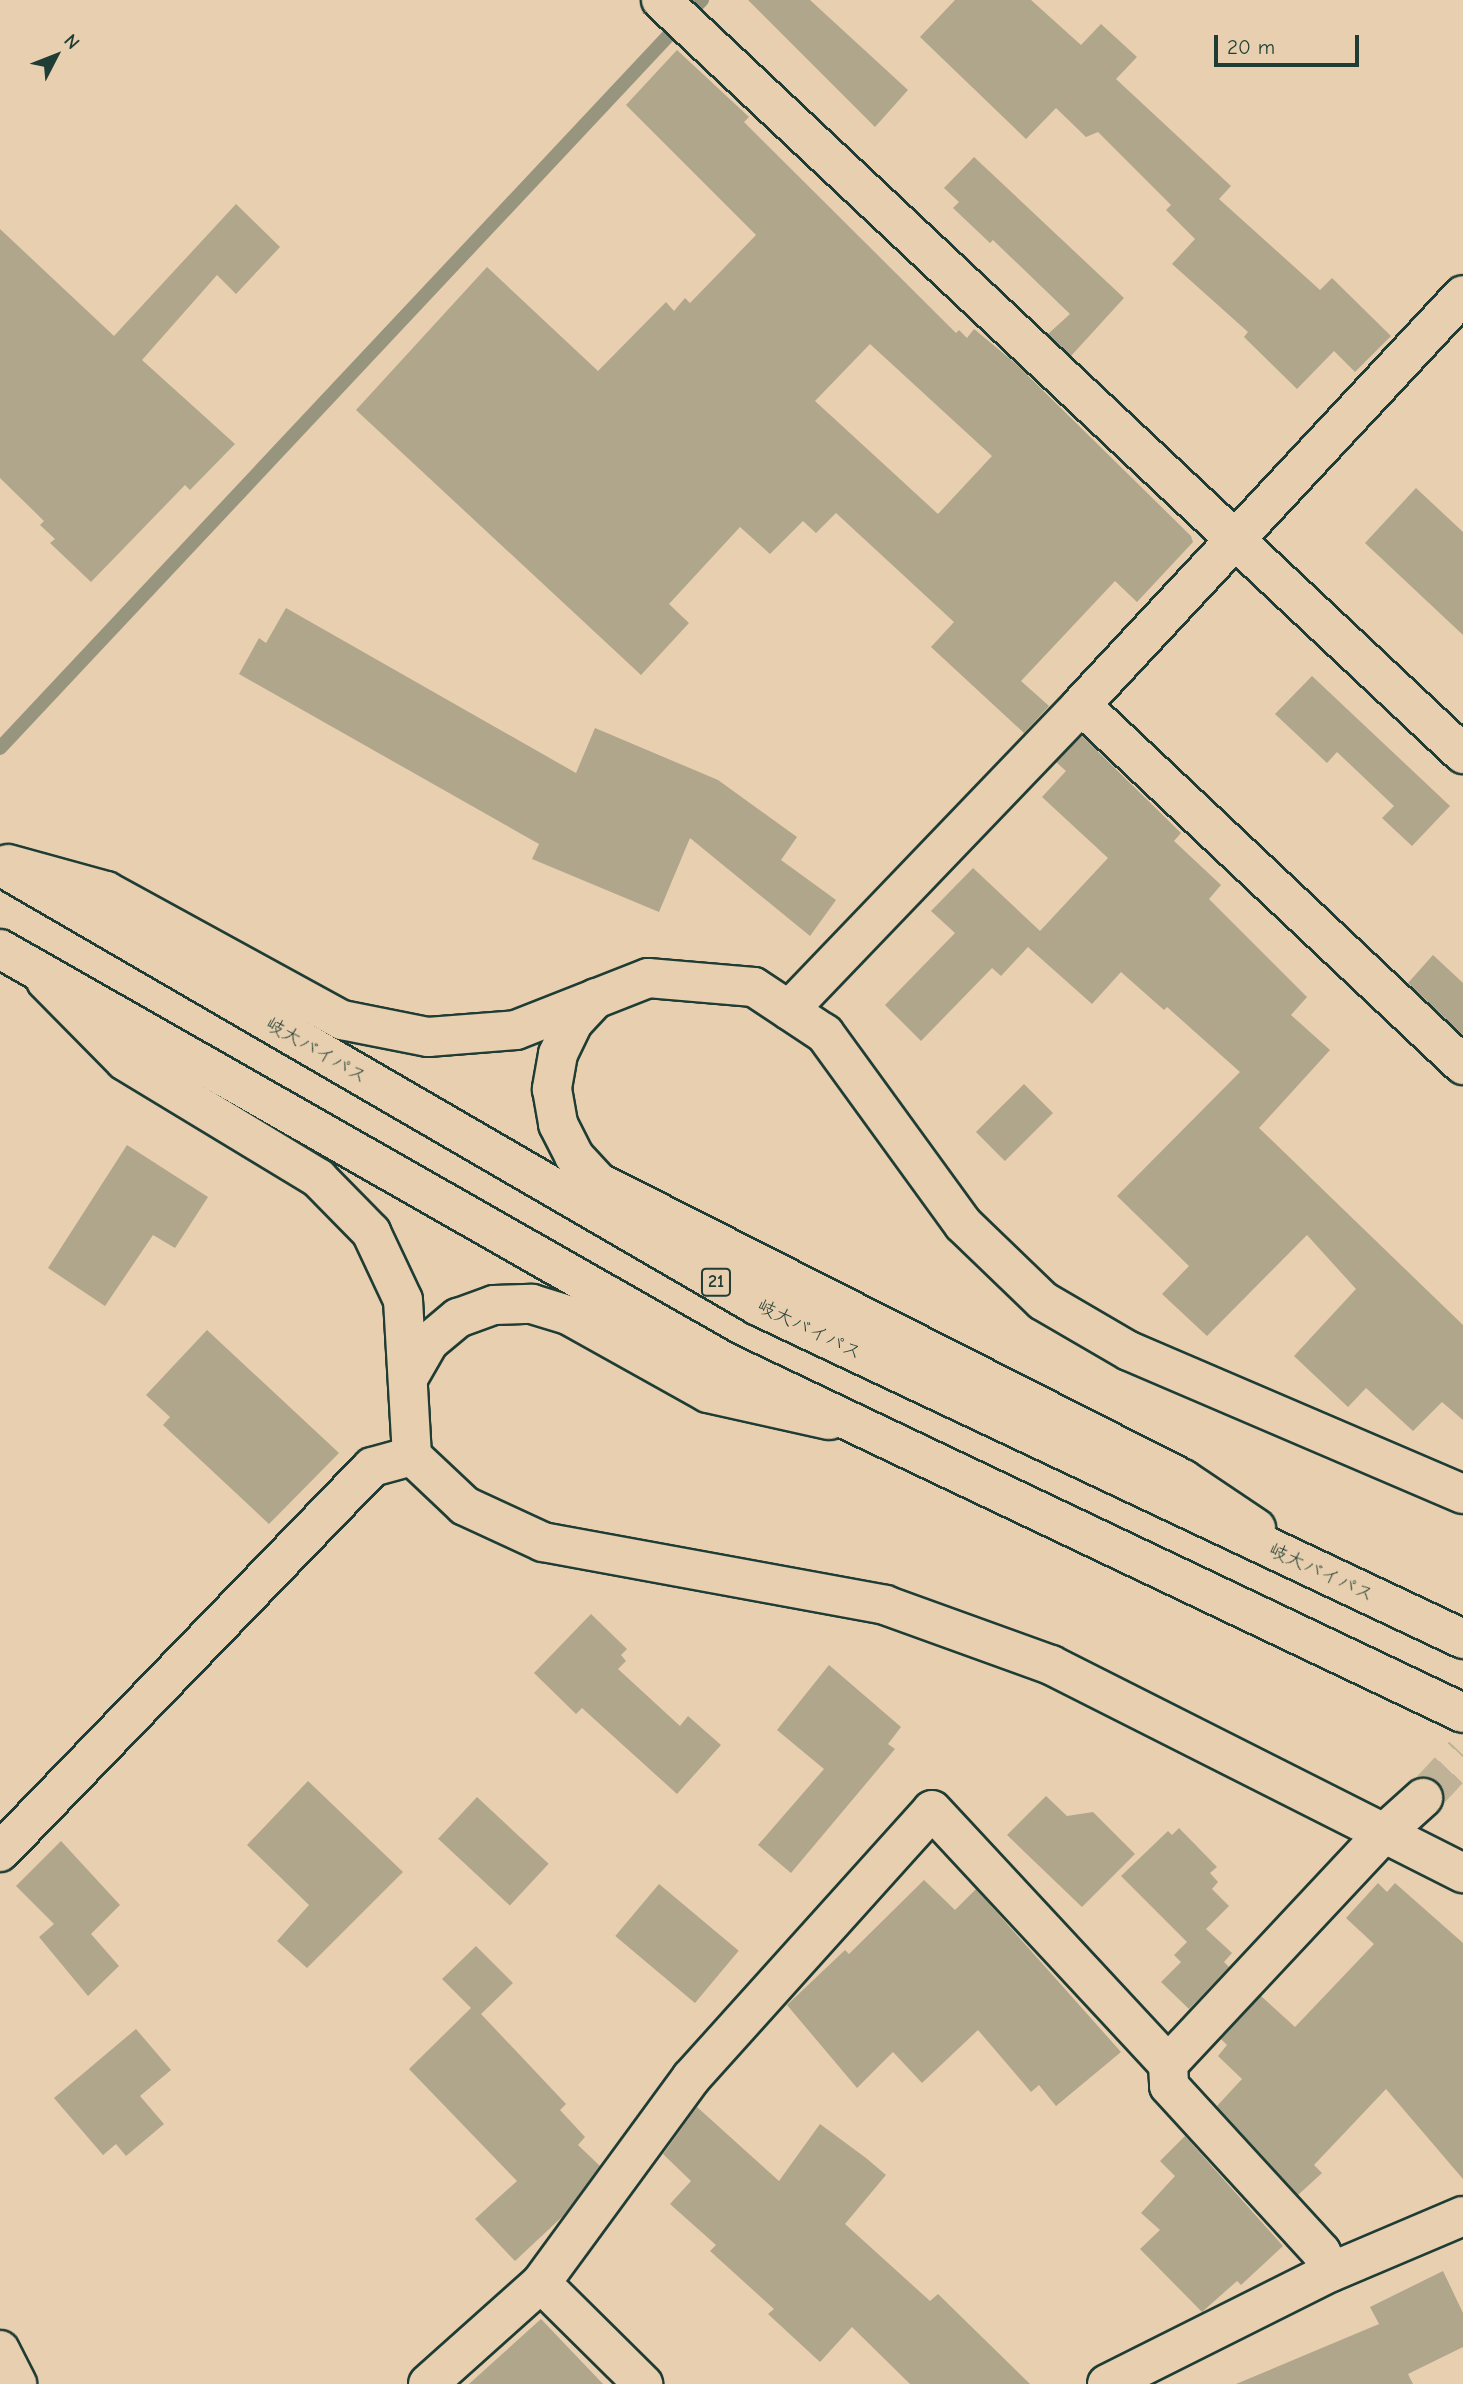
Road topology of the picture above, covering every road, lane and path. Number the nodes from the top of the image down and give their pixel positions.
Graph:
1 (661, 0) edge
2 (1463, 295) edge
3 (1234, 536) junction
4 (1081, 705) junction
5 (1463, 754) edge
6 (0, 864) edge
7 (0, 949) edge
8 (33, 968) junction
9 (598, 997) junction
10 (789, 1010) junction
11 (1463, 1065) edge
12 (410, 1375) junction
13 (858, 1426) junction
14 (412, 1456) junction
15 (1463, 1494) edge
16 (1326, 1576) junction
17 (1463, 1639) edge
18 (1463, 1713) edge
19 (1423, 1798) tunnel mouth
20 (1383, 1834) junction
21 (0, 1852) edge
22 (1463, 1873) edge
23 (1168, 2064) junction
24 (1463, 2216) edge
25 (1331, 2272) junction
26 (541, 2283) junction
27 (428, 2384) edge
28 (643, 2384) edge
29 (1107, 2384) edge

1 - 3 main road
2 - 3 main road
3 - 4 main road
3 - 5 main road
4 - 10 main road
4 - 11 main road
6 - 9 main road
6 - 16 main road, 岐大バイパス / 21
7 - 8 main road
8 - 12 main road
8 - 13 main road
9 - 10 main road
9 - 16 main road
10 - 15 main road
12 - 13 main road
12 - 14 main road
13 - 18 main road
14 - 20 main road
14 - 21 main road
16 - 17 main road, 岐大バイパス / 21
19 - 20 main road
20 - 22 main road
20 - 23 main road
23 - 25 main road
23 - 26 main road
24 - 25 main road
25 - 29 main road
26 - 27 main road
26 - 28 main road

